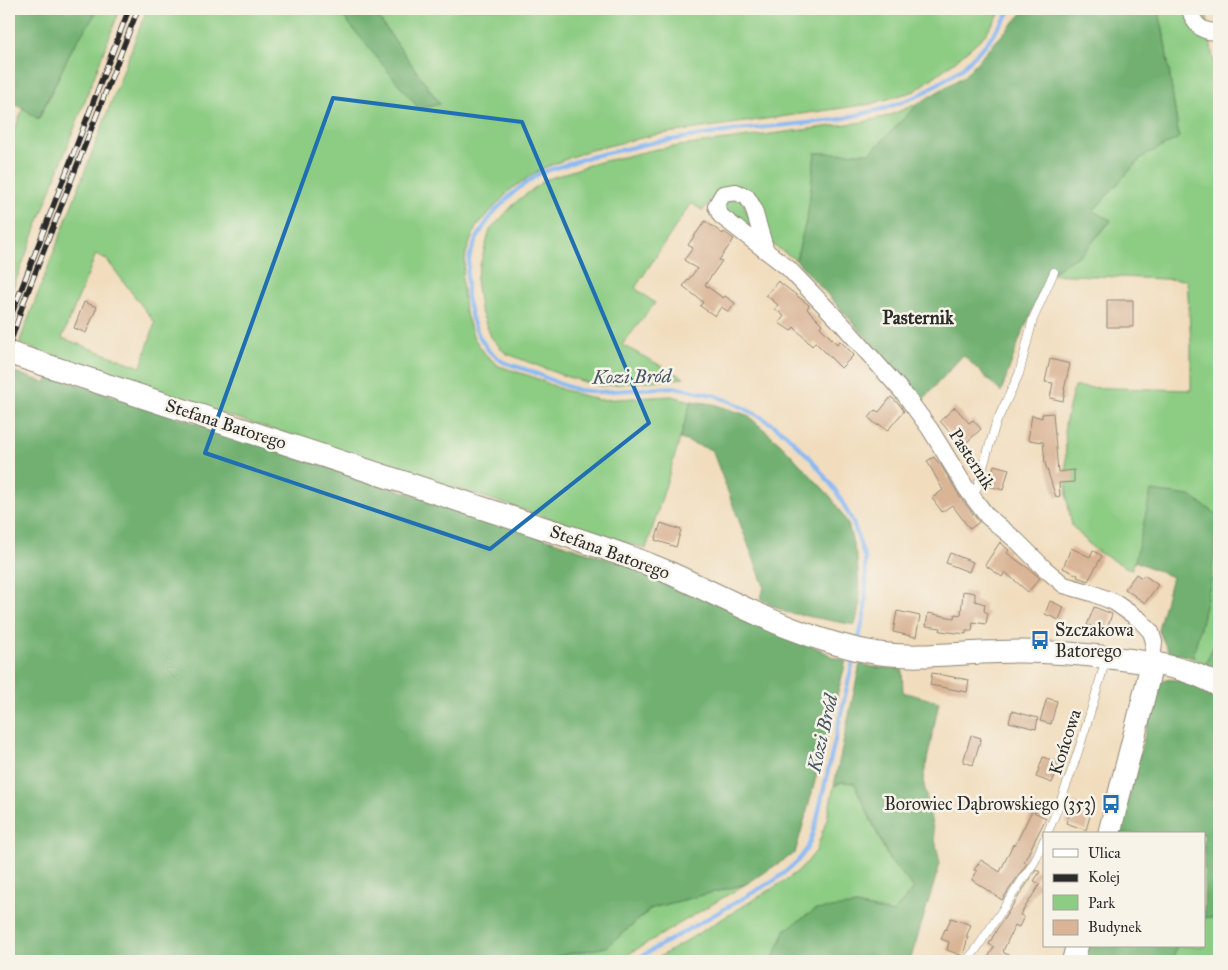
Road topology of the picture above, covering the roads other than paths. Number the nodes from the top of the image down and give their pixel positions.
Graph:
1 (1190, 9) edge
2 (1219, 31) edge
3 (766, 251) dead end
4 (1054, 272) dead end
5 (9, 353) edge
6 (972, 496) junction
7 (1106, 657) junction
8 (1152, 663) junction
9 (1219, 686) edge
10 (1048, 832) edge
11 (1110, 832) edge
12 (1043, 842) edge
13 (1076, 948) edge
14 (966, 961) edge
15 (1073, 961) edge

1 - 2 street
3 - 6 street, Pasternik
4 - 6 lane
5 - 7 street, Stefana Batorego
6 - 8 street, Pasternik
7 - 8 street, Stefana Batorego
7 - 10 lane, Końcowa
8 - 9 street, Stefana Batorego
8 - 11 street
12 - 14 lane
13 - 15 street

